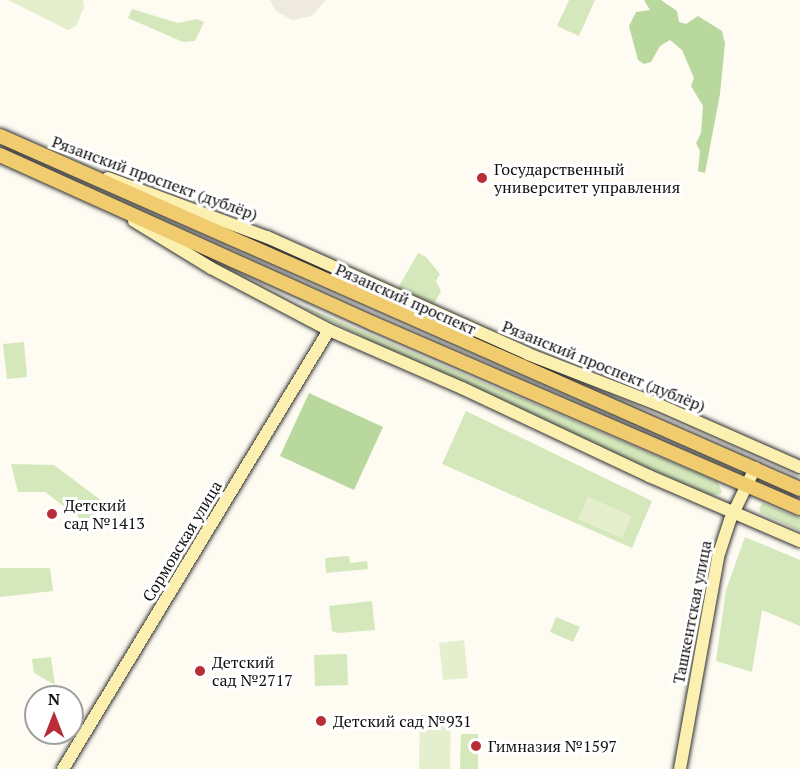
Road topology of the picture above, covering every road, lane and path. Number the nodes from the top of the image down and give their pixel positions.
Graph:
1 (0, 136) edge
2 (27, 149) junction
3 (0, 155) edge
4 (96, 197) junction
5 (329, 330) junction
6 (800, 467) edge
7 (755, 468) junction
8 (747, 484) junction
9 (800, 489) edge
10 (800, 508) edge
11 (733, 513) junction
12 (800, 541) edge
13 (63, 769) edge
14 (680, 769) edge

1 - 2 main road, Рязанский проспект
2 - 6 street, Рязанский проспект (дублёр)
2 - 7 main road, Рязанский проспект
3 - 4 main road, Рязанский проспект
4 - 5 street
4 - 8 main road, Рязанский проспект
5 - 11 street
5 - 13 street, Сормовская улица
7 - 8 street, Ташкентская улица
7 - 9 main road, Рязанский проспект
8 - 10 main road, Рязанский проспект
8 - 11 street, Ташкентская улица
11 - 12 street
11 - 14 street, Ташкентская улица

